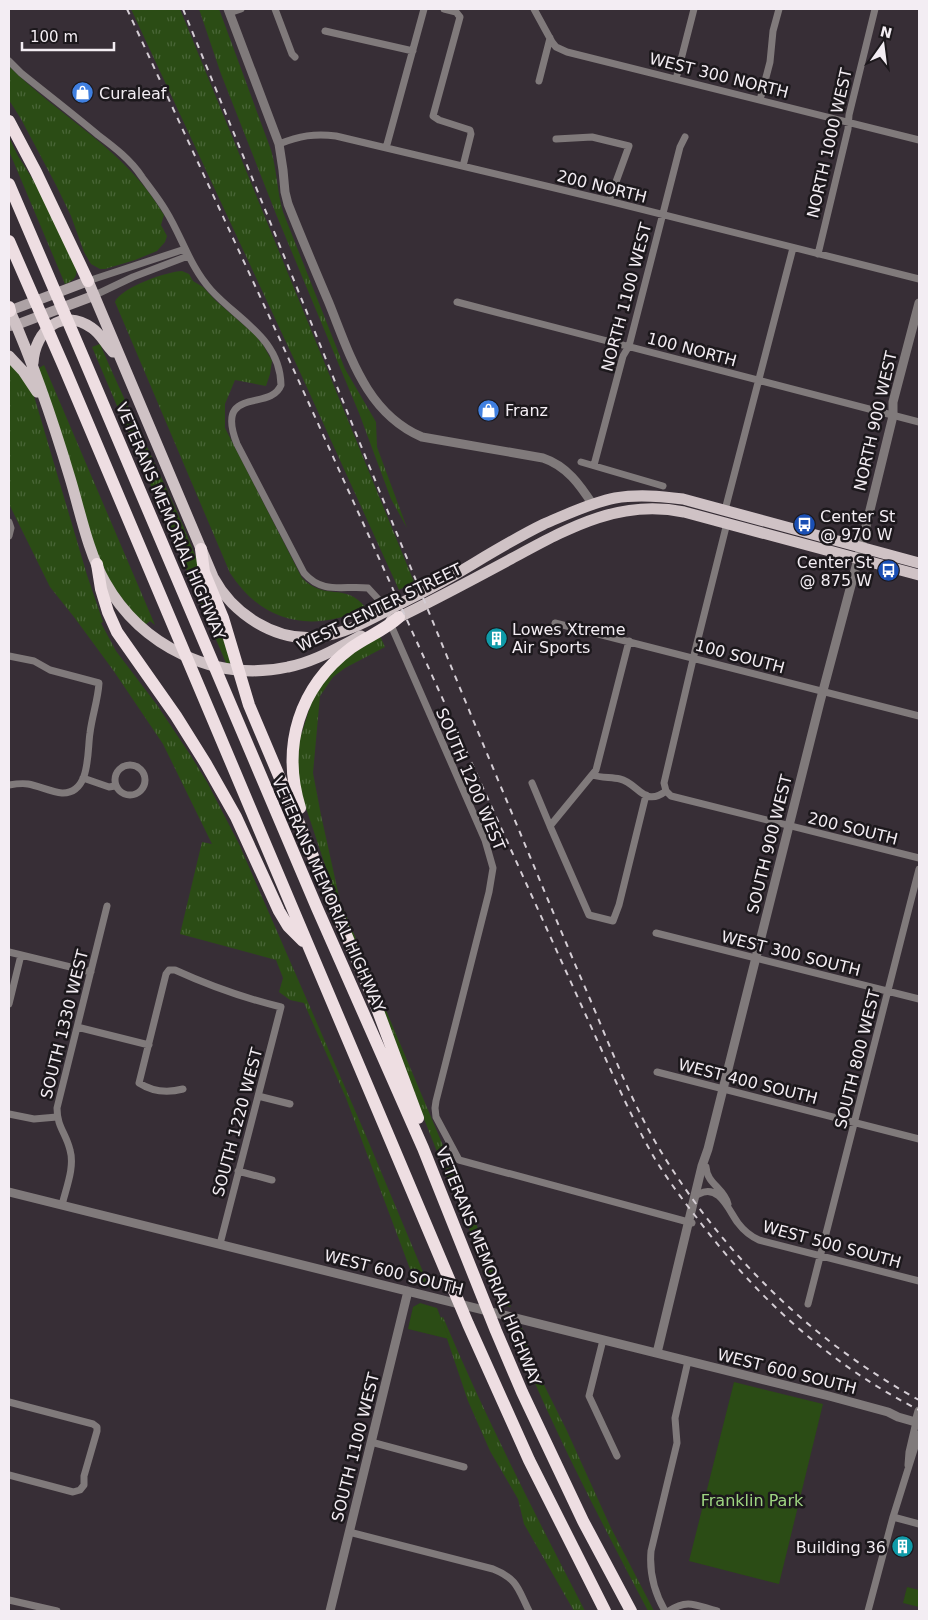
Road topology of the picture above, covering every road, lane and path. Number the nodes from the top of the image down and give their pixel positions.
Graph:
1 (241, 9) edge
2 (275, 9) edge
3 (424, 9) edge
4 (444, 9) edge
5 (534, 9) edge
6 (694, 9) edge
7 (779, 9) edge
8 (875, 9) edge
9 (228, 11) edge
10 (325, 31) dead end
11 (550, 38) junction
12 (413, 51) junction
13 (295, 57) dead end
14 (9, 61) edge
15 (676, 79) junction
16 (539, 81) dead end
17 (760, 100) junction
18 (9, 121) edge
19 (848, 122) junction
20 (685, 137) dead end
21 (556, 139) dead end
22 (919, 140) edge
23 (279, 144) junction
24 (386, 148) junction
25 (463, 166) junction
26 (9, 184) edge
27 (609, 201) junction
28 (662, 215) junction
29 (9, 241) edge
30 (793, 248) junction
31 (187, 253) junction
32 (818, 254) junction
33 (919, 279) edge
34 (88, 282) junction
35 (94, 296) junction
36 (457, 302) dead end
37 (919, 303) edge
38 (9, 310) edge
39 (13, 325) edge
40 (629, 346) junction
41 (118, 355) junction
42 (9, 356) edge
43 (33, 365) junction
44 (759, 381) junction
45 (893, 416) junction
46 (51, 417) junction
47 (919, 422) edge
48 (581, 462) dead end
49 (594, 465) junction
50 (663, 486) dead end
51 (593, 505) junction
52 (670, 510) junction
53 (725, 510) junction
54 (9, 522) edge
55 (727, 523) junction
56 (9, 536) edge
57 (861, 547) junction
58 (201, 549) junction
59 (858, 559) junction
60 (919, 562) edge
61 (97, 564) junction
62 (919, 574) edge
63 (454, 584) junction
64 (399, 617) joint
65 (555, 623) dead end
66 (368, 630) junction
67 (629, 642) junction
68 (9, 656) edge
69 (693, 658) junction
70 (823, 692) junction
71 (919, 716) edge
72 (592, 775) junction
73 (83, 778) junction
74 (532, 783) dead end
75 (9, 785) edge
76 (115, 786) junction
77 (666, 791) junction
78 (646, 795) junction
79 (550, 826) junction
80 (790, 826) junction
81 (919, 858) edge
82 (318, 868) junction
83 (919, 869) edge
84 (107, 906) dead end
85 (656, 933) dead end
86 (308, 946) junction
87 (9, 952) edge
88 (21, 955) junction
89 (756, 958) junction
90 (91, 972) junction
91 (888, 992) junction
92 (919, 1000) edge
93 (9, 1004) edge
94 (77, 1027) junction
95 (149, 1045) junction
96 (657, 1072) dead end
97 (183, 1089) dead end
98 (723, 1089) junction
99 (258, 1096) junction
100 (290, 1104) dead end
101 (9, 1114) edge
102 (57, 1117) junction
103 (855, 1123) junction
104 (919, 1139) edge
105 (423, 1148) junction
106 (708, 1149) junction
107 (706, 1167) junction
108 (238, 1171) junction
109 (272, 1180) dead end
110 (9, 1192) edge
111 (699, 1194) junction
112 (62, 1205) junction
113 (729, 1207) junction
114 (690, 1222) junction
115 (220, 1244) junction
116 (821, 1256) junction
117 (919, 1281) edge
118 (408, 1291) junction
119 (808, 1304) dead end
120 (603, 1340) junction
121 (657, 1353) junction
122 (688, 1361) junction
123 (9, 1402) edge
124 (918, 1418) edge
125 (919, 1434) edge
126 (371, 1442) junction
127 (617, 1456) dead end
128 (464, 1467) dead end
129 (908, 1468) junction
130 (9, 1476) edge
131 (893, 1517) junction
132 (919, 1524) edge
133 (349, 1532) junction
134 (9, 1600) edge
135 (56, 1611) edge
136 (330, 1611) edge
137 (529, 1611) edge
138 (604, 1611) edge
139 (631, 1611) edge
140 (665, 1611) edge
141 (669, 1611) edge
142 (717, 1611) edge
143 (868, 1611) edge

1 - 9 street
2 - 13 street
3 - 12 street
4 - 25 street
5 - 11 street, WEST 300 NORTH
6 - 15 street
7 - 17 street
8 - 19 street, NORTH 1000 WEST
9 - 23 street
10 - 12 street
11 - 15 street, WEST 300 NORTH
11 - 16 street
12 - 24 street
14 - 31 street
15 - 17 street, WEST 300 NORTH
17 - 19 street, WEST 300 NORTH
18 - 34 highway
19 - 22 street, WEST 300 NORTH
19 - 32 street, NORTH 1000 WEST
20 - 28 street, NORTH 1100 WEST
21 - 27 street
23 - 24 street, 200 NORTH
23 - 51 street
24 - 25 street, 200 NORTH
25 - 27 street, 200 NORTH
26 - 105 highway, VETERANS MEMORIAL HIGHWAY
27 - 28 street, 200 NORTH
28 - 30 street, 200 NORTH
28 - 40 street, NORTH 1100 WEST
29 - 86 highway
30 - 32 street, 200 NORTH
30 - 44 street
31 - 34 street, WEST CENTER STREET
31 - 35 street
31 - 114 street, SOUTH 1200 WEST
32 - 33 street, 200 NORTH
34 - 35 main road, WEST CENTER STREET
34 - 38 main road, WEST CENTER STREET
35 - 39 main road
35 - 41 main road, WEST CENTER STREET
36 - 40 street, 100 NORTH
37 - 45 street, NORTH 900 WEST
38 - 39 main road, WEST CENTER STREET
39 - 43 main road, WEST CENTER STREET
40 - 44 street, 100 NORTH
40 - 49 street, NORTH 1100 WEST
41 - 43 main road
41 - 58 main road, WEST CENTER STREET
42 - 46 main road
43 - 46 main road, WEST CENTER STREET
44 - 45 street, 100 NORTH
44 - 53 street
45 - 47 street, 100 NORTH
45 - 57 street, NORTH 900 WEST
46 - 61 main road, WEST CENTER STREET
48 - 49 street
49 - 50 street
51 - 52 main road
51 - 53 main road
51 - 63 main road
52 - 55 main road, WEST CENTER STREET
52 - 63 main road, WEST CENTER STREET
53 - 57 main road
54 - 56 street
55 - 59 main road, WEST CENTER STREET
55 - 69 street
57 - 59 street, SOUTH 900 WEST
57 - 60 main road
58 - 66 main road, WEST CENTER STREET
58 - 82 highway
59 - 62 main road, WEST CENTER STREET
59 - 70 street, SOUTH 900 WEST
61 - 66 main road, WEST CENTER STREET
61 - 86 highway
63 - 64 main road, WEST CENTER STREET
63 - 66 main road, WEST CENTER STREET
64 - 66 highway
65 - 67 street, 100 SOUTH
66 - 82 highway
67 - 69 street, 100 SOUTH
67 - 72 street
68 - 73 street
69 - 70 street, 100 SOUTH
69 - 77 street
70 - 71 street, 100 SOUTH
70 - 80 street, SOUTH 900 WEST
72 - 78 street
72 - 79 street
73 - 75 street
73 - 76 street
74 - 79 street
76 - 76 street
77 - 78 street
77 - 80 street, 200 SOUTH
78 - 79 street
80 - 81 street, 200 SOUTH
80 - 89 street, SOUTH 900 WEST
82 - 105 highway
83 - 91 street, SOUTH 800 WEST
84 - 90 street, SOUTH 1330 WEST
85 - 89 street, WEST 300 SOUTH
86 - 138 highway
87 - 88 street
88 - 90 street
88 - 93 street
89 - 91 street, WEST 300 SOUTH
89 - 98 street, SOUTH 900 WEST
90 - 94 street, SOUTH 1330 WEST
91 - 92 street, WEST 300 SOUTH
91 - 103 street, SOUTH 800 WEST
94 - 95 street
94 - 102 street, SOUTH 1330 WEST
95 - 97 street
95 - 99 street, SOUTH 1220 WEST
96 - 98 street, WEST 400 SOUTH
98 - 103 street, WEST 400 SOUTH
98 - 106 street, SOUTH 900 WEST
99 - 100 street
99 - 108 street, SOUTH 1220 WEST
101 - 102 street
102 - 112 street, SOUTH 1330 WEST
103 - 104 street, WEST 400 SOUTH
103 - 116 street, SOUTH 800 WEST
105 - 139 highway, VETERANS MEMORIAL HIGHWAY
106 - 107 street, SOUTH 900 WEST
106 - 114 street, SOUTH 900 WEST
107 - 111 street, SOUTH 900 WEST
107 - 113 street
108 - 109 street
108 - 115 street, SOUTH 1220 WEST
110 - 112 street, WEST 600 SOUTH
111 - 113 street, WEST 500 SOUTH
111 - 114 street, SOUTH 900 WEST
112 - 115 street, WEST 600 SOUTH
113 - 116 street, WEST 500 SOUTH
114 - 121 street, SOUTH 900 WEST
115 - 118 street, WEST 600 SOUTH
116 - 117 street, WEST 500 SOUTH
116 - 119 street, SOUTH 800 WEST
118 - 120 street, WEST 600 SOUTH
118 - 126 street, SOUTH 1100 WEST
120 - 121 street, WEST 600 SOUTH
120 - 127 street
121 - 122 street, WEST 600 SOUTH
122 - 124 street, WEST 600 SOUTH
122 - 140 street
123 - 130 street
124 - 129 street
125 - 129 street
126 - 128 street
126 - 133 street, SOUTH 1100 WEST
129 - 131 street
131 - 132 street
131 - 143 street
133 - 136 street, SOUTH 1100 WEST
133 - 137 street
134 - 135 street
141 - 142 street

